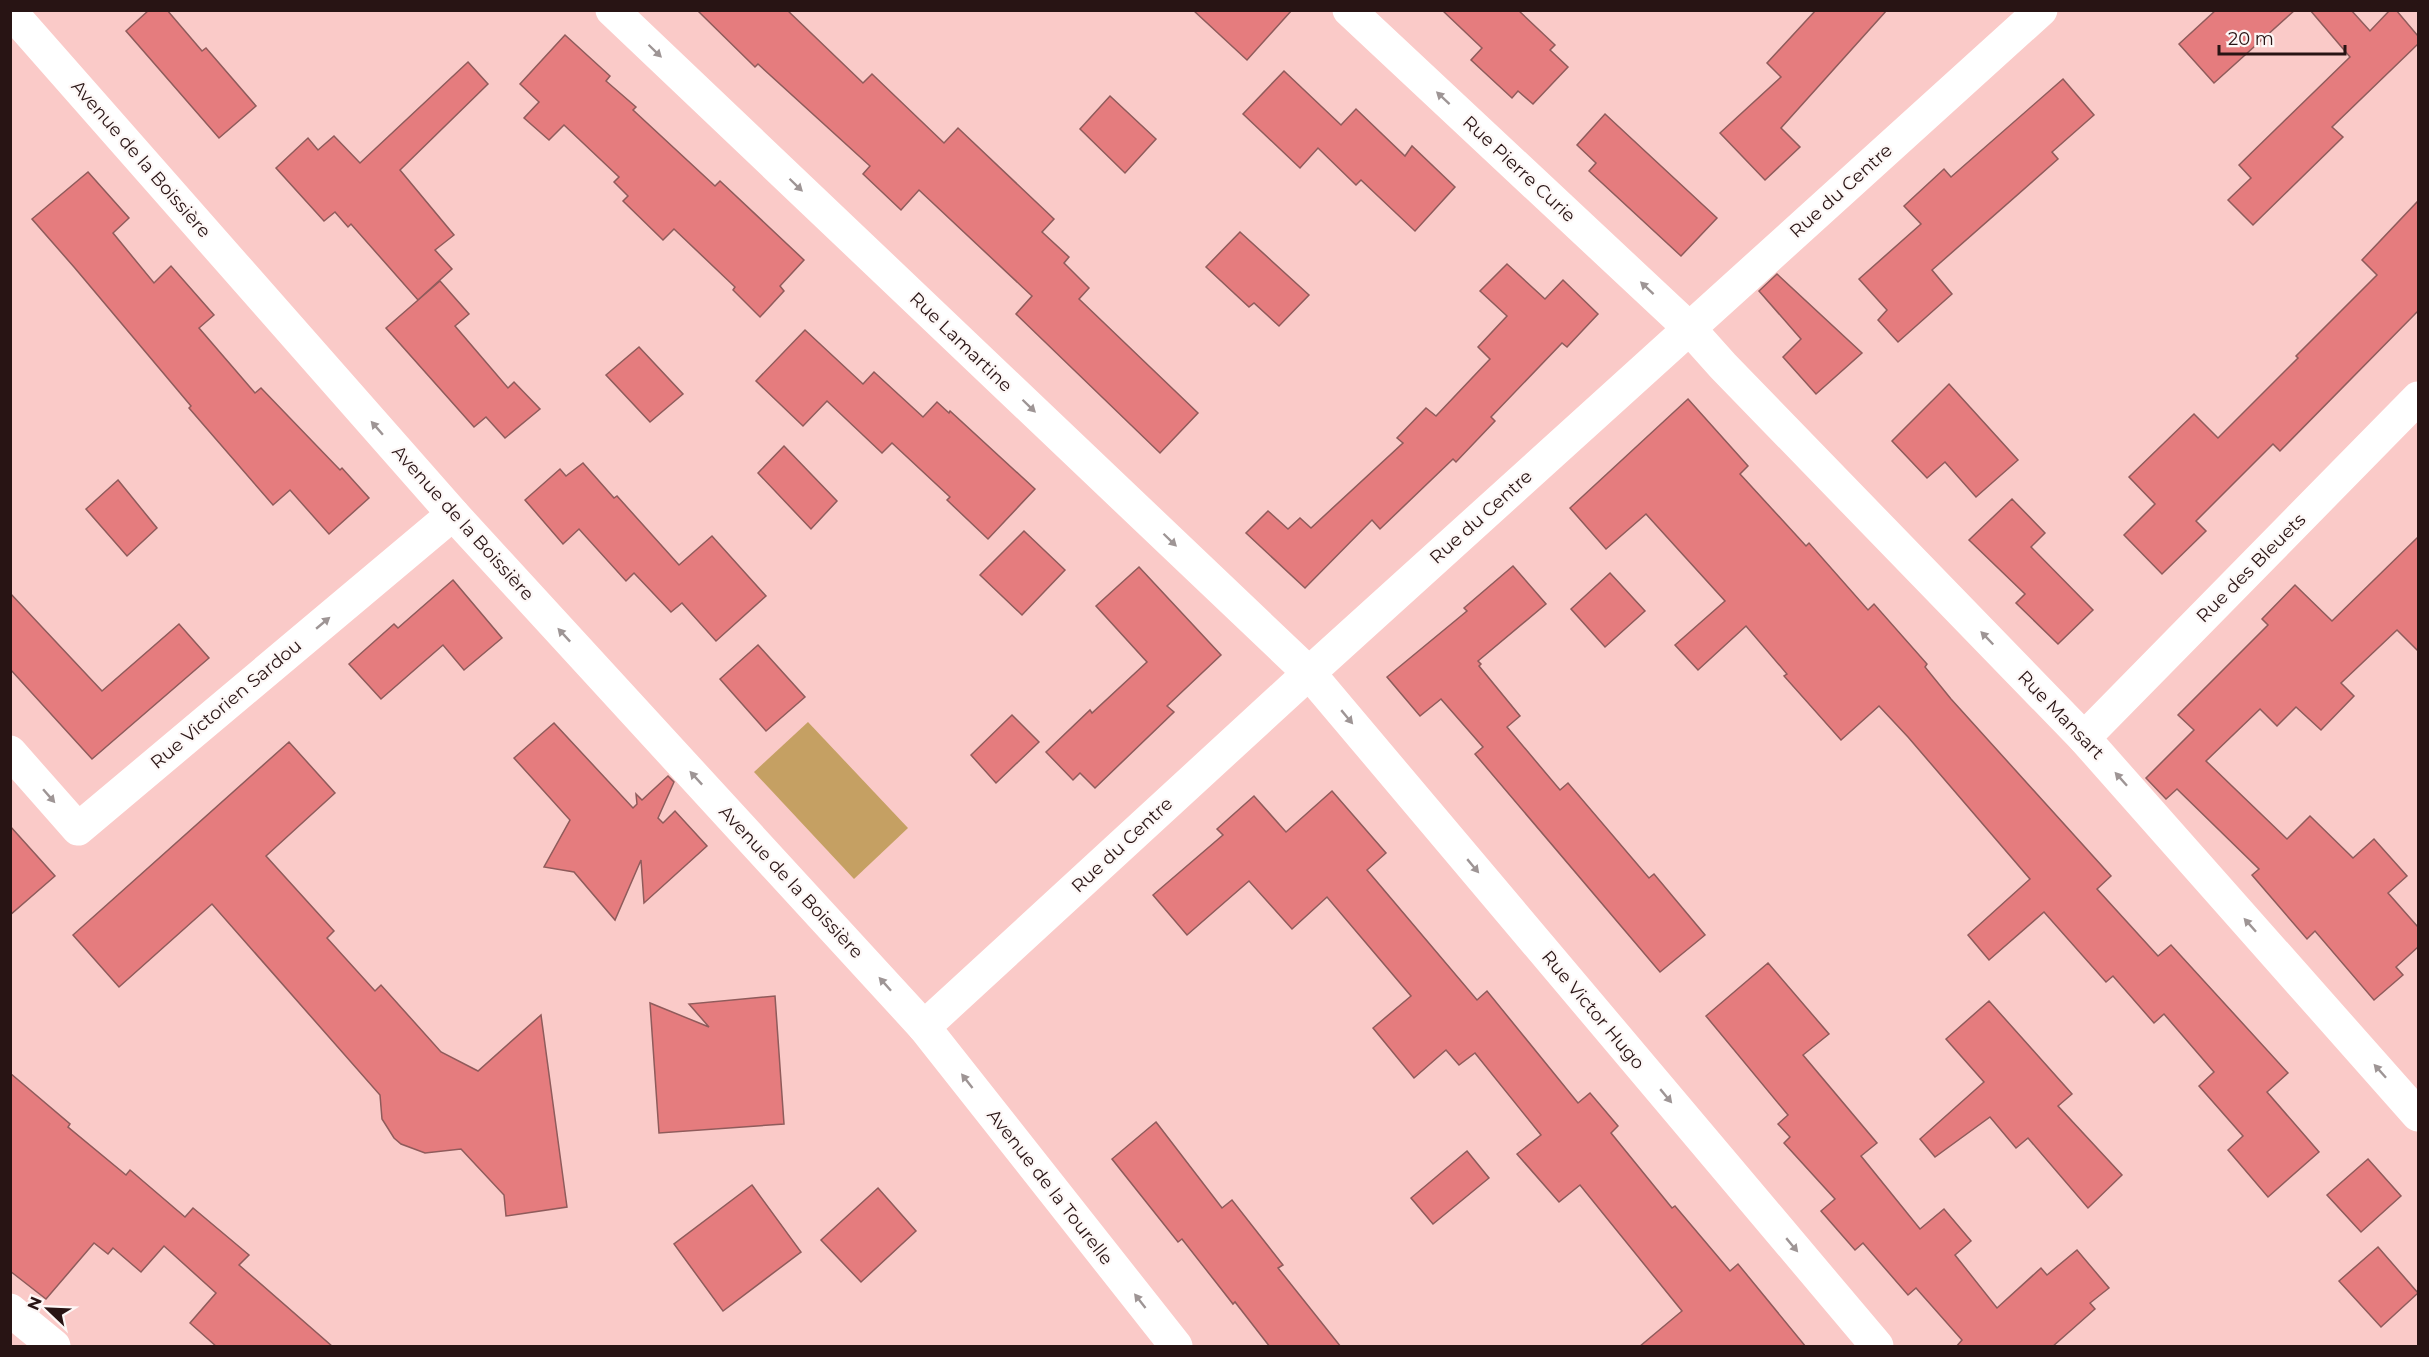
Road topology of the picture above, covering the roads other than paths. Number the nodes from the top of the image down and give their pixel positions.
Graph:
1 (612, 10) edge
2 (1349, 10) edge
3 (2041, 10) edge
4 (10, 11) edge
5 (1689, 328) junction
6 (2418, 398) edge
7 (453, 514) junction
8 (1309, 673) junction
9 (2084, 738) junction
10 (10, 752) edge
11 (924, 1027) junction
12 (2418, 1115) edge
13 (10, 1310) edge
14 (54, 1347) edge
15 (1176, 1347) edge
16 (1877, 1347) edge

1 -> 8 street, Rue Lamartine
5 -> 2 street, Rue Pierre Curie
3 - 5 street, Rue du Centre
7 -> 4 street, Avenue de la Boissière
5 - 8 street, Rue du Centre
9 -> 5 street, Rue Mansart
6 - 9 street, Rue des Bleuets
10 -> 7 street, Rue Victorien Sardou
11 -> 7 street, Avenue de la Boissière
8 - 11 street, Rue du Centre
8 -> 16 street, Rue Victor Hugo
12 -> 9 street, Rue Mansart
15 -> 11 street, Avenue de la Tourelle
13 - 14 street

